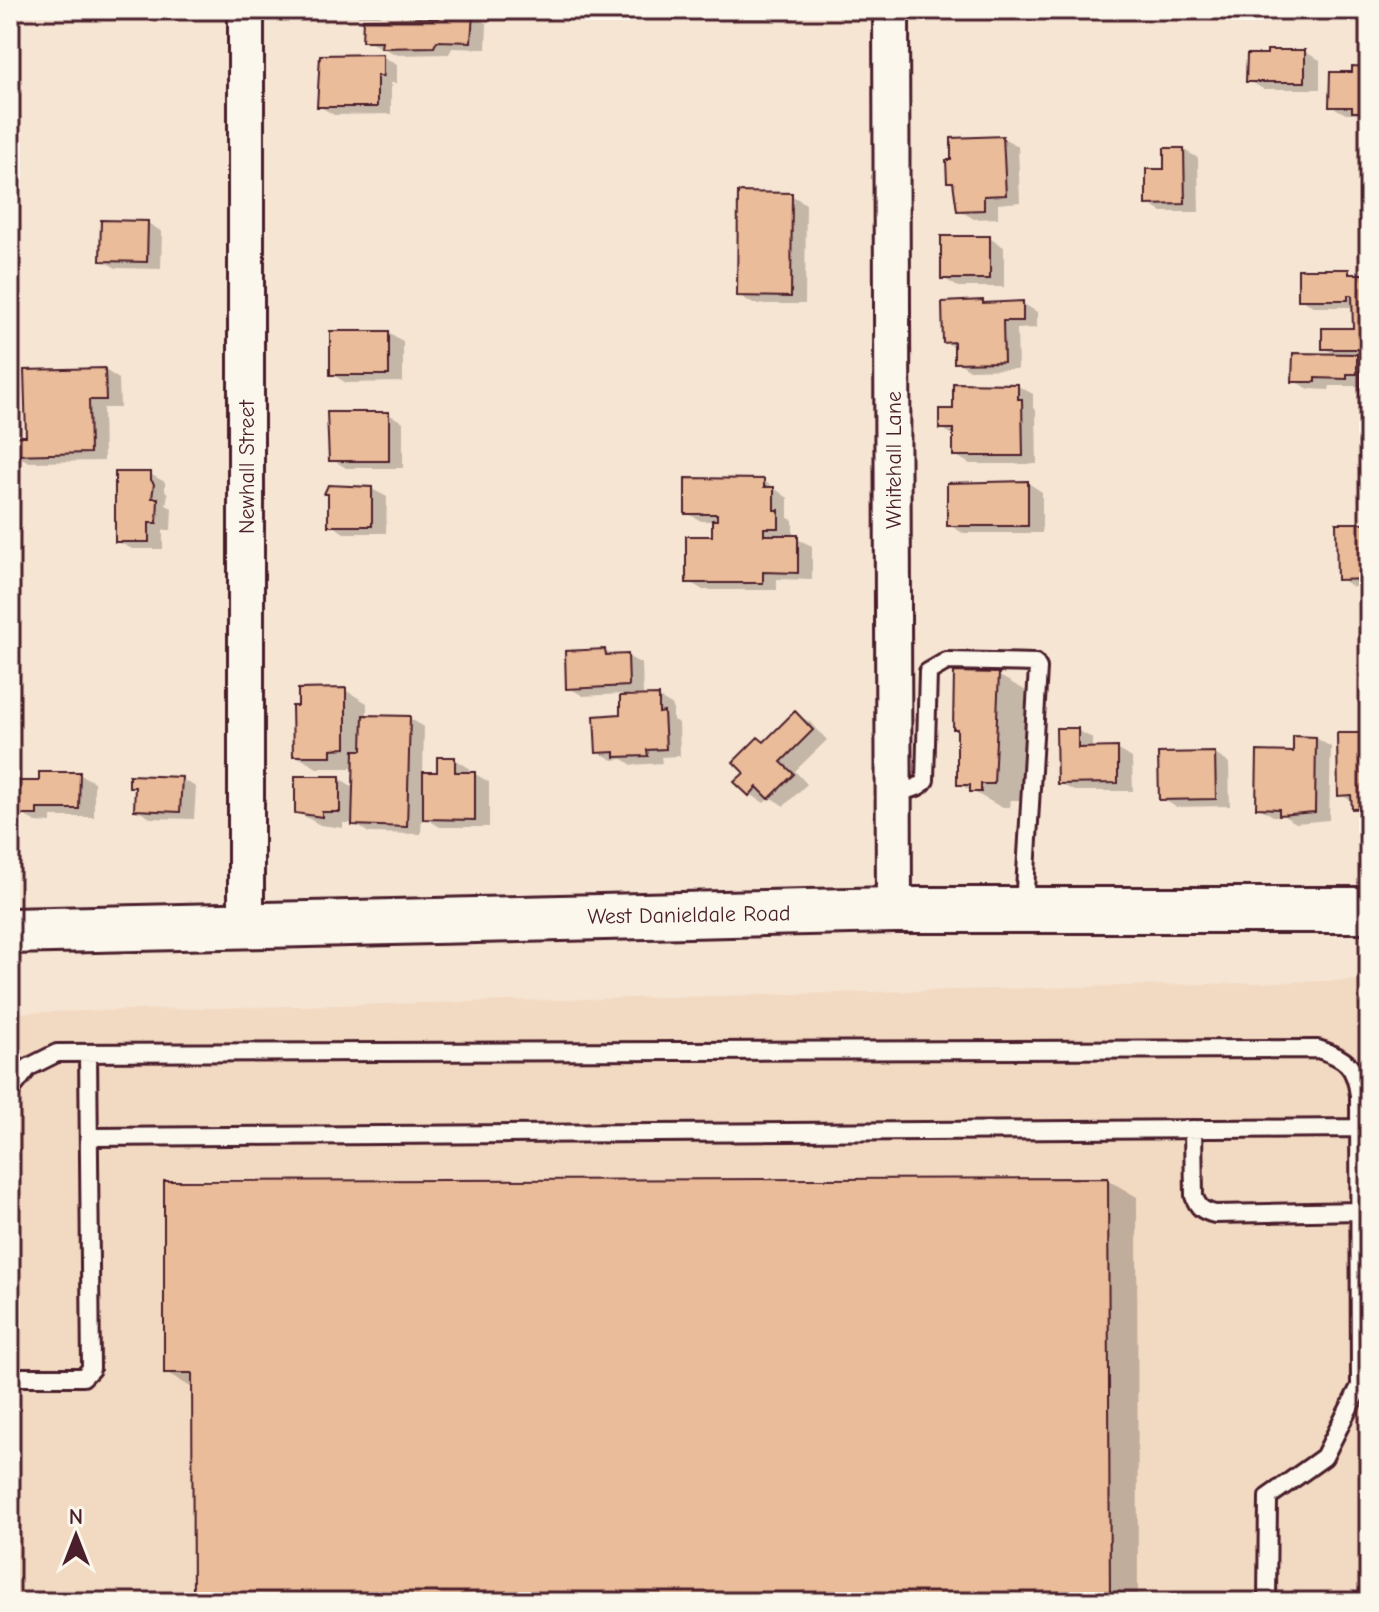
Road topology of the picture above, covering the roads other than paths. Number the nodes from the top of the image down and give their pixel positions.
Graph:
1 (246, 10) edge
2 (891, 10) edge
3 (894, 791) junction
4 (894, 910) junction
5 (1024, 910) junction
6 (1369, 910) edge
7 (246, 924) junction
8 (10, 931) edge
9 (88, 1053) junction
10 (10, 1091) edge
11 (1360, 1128) junction
12 (1193, 1129) junction
13 (89, 1137) junction
14 (1360, 1211) junction
15 (10, 1284) edge
16 (10, 1376) edge
17 (1267, 1602) edge

1 - 7 street, Newhall Street
2 - 3 street, Whitehall Lane
3 - 4 street, Whitehall Lane
3 - 5 lane
4 - 5 street, West Danieldale Road
4 - 7 street, West Danieldale Road
5 - 6 street, West Danieldale Road
7 - 8 street, West Danieldale Road
9 - 10 lane
9 - 11 lane
9 - 13 lane
11 - 12 lane
11 - 14 lane
12 - 13 lane
12 - 14 lane
13 - 16 lane
14 - 17 lane
15 - 16 lane

